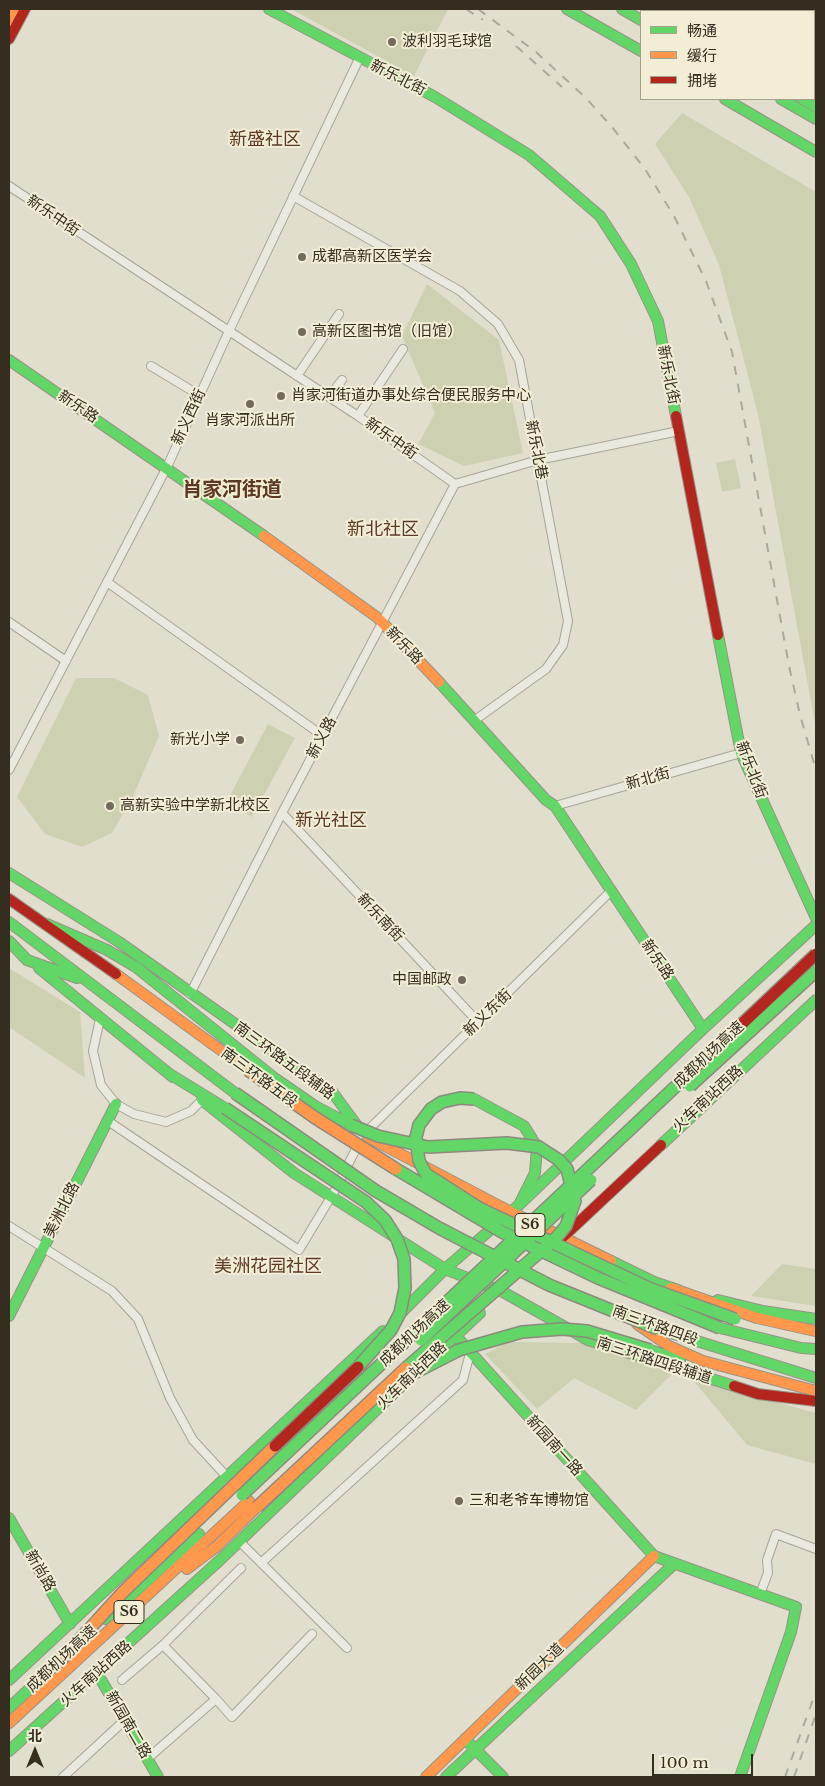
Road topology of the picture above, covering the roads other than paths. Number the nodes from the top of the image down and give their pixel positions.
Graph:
1 (17, 9) edge
2 (25, 9) edge
3 (269, 9) edge
4 (567, 9) edge
5 (622, 9) edge
6 (652, 9) edge
7 (657, 10) edge
8 (640, 19) edge
9 (9, 23) edge
10 (9, 39) edge
11 (640, 50) edge
12 (360, 59) junction
13 (727, 100) edge
14 (783, 100) edge
15 (804, 100) edge
16 (816, 107) edge
17 (816, 119) edge
18 (816, 152) edge
19 (9, 186) edge
20 (294, 196) junction
21 (339, 314) dead end
22 (229, 331) junction
23 (404, 349) dead end
24 (9, 360) edge
25 (151, 366) dead end
26 (297, 376) junction
27 (342, 380) dead end
28 (199, 395) junction
29 (329, 397) junction
30 (358, 416) junction
31 (679, 431) junction
32 (538, 460) junction
33 (166, 467) junction
34 (455, 484) junction
35 (107, 582) junction
36 (9, 622) edge
37 (383, 623) junction
38 (66, 661) junction
39 (475, 720) junction
40 (323, 736) junction
41 (741, 753) junction
42 (9, 770) edge
43 (555, 806) junction
44 (282, 813) junction
45 (9, 873) edge
46 (612, 891) junction
47 (10, 899) edge
48 (816, 918) edge
49 (9, 922) edge
50 (47, 924) junction
51 (816, 925) edge
52 (9, 941) edge
53 (9, 948) edge
54 (816, 954) edge
55 (27, 960) junction
56 (816, 971) edge
57 (95, 985) junction
58 (190, 994) junction
59 (816, 1000) edge
60 (100, 1019) junction
61 (478, 1022) junction
62 (703, 1029) junction
63 (168, 1073) junction
64 (202, 1100) junction
65 (116, 1104) junction
66 (108, 1121) junction
67 (364, 1134) junction
68 (331, 1196) junction
69 (515, 1209) junction
70 (9, 1226) edge
71 (563, 1237) junction
72 (519, 1240) joint
73 (43, 1248) junction
74 (500, 1260) joint
75 (445, 1269) junction
76 (503, 1292) junction
77 (9, 1316) edge
78 (816, 1330) edge
79 (655, 1332) junction
80 (454, 1335) junction
81 (758, 1337) junction
82 (816, 1349) edge
83 (470, 1353) junction
84 (816, 1378) edge
85 (816, 1391) edge
86 (378, 1395) junction
87 (784, 1398) junction
88 (816, 1400) edge
89 (816, 1406) edge
90 (227, 1477) junction
91 (9, 1518) edge
92 (240, 1542) junction
93 (816, 1549) edge
94 (654, 1556) junction
95 (261, 1563) junction
96 (674, 1564) junction
97 (241, 1568) dead end
98 (760, 1594) junction
99 (126, 1614) junction
100 (70, 1624) junction
101 (312, 1634) dead end
102 (163, 1645) junction
103 (347, 1648) dead end
104 (62, 1659) junction
105 (97, 1673) junction
106 (9, 1680) edge
107 (122, 1680) dead end
108 (216, 1699) junction
109 (9, 1708) edge
110 (125, 1720) junction
111 (9, 1723) edge
112 (465, 1739) junction
113 (10, 1750) edge
114 (476, 1750) junction
115 (147, 1758) junction
116 (63, 1777) edge
117 (158, 1777) edge
118 (426, 1777) edge
119 (446, 1777) edge
120 (503, 1777) edge
121 (740, 1777) edge

1 - 9 main road
2 - 10 main road
3 - 12 main road, 新乐北街
4 - 11 main road
5 - 8 main road
6 - 7 main road
12 - 20 street, 新义西街
12 - 31 main road, 新乐北街
13 - 18 main road
14 - 17 main road
15 - 16 main road
19 - 22 street, 新乐中街
20 - 22 street, 新义西街
20 - 32 street, 新乐北巷
21 - 26 street
22 - 26 street, 新乐中街
22 - 28 street, 新义西街
23 - 30 street
24 - 33 main road, 新乐路
25 - 28 street
26 - 29 street, 新乐中街
27 - 29 street
28 - 33 street, 新义西街
29 - 30 street, 新乐中街
30 - 34 street, 新乐中街
31 - 32 street
31 - 41 main road, 新乐北街
32 - 34 street
32 - 39 street, 新乐北巷
33 - 35 street, 新义西街
33 - 37 main road, 新乐路
34 - 37 street, 新义路
35 - 38 street, 新义西街
35 - 40 street
36 - 38 street
37 - 39 main road, 新乐路
37 - 40 street, 新义路
38 - 42 street, 新义西街
39 - 43 main road, 新乐路
40 - 44 street, 新义路
41 - 43 street, 新北街
41 - 48 main road, 新乐北街
43 - 46 main road, 新乐路
44 - 58 street, 新义路
44 - 61 street, 新乐南街
45 - 58 main road, 南三环路五段辅路
46 - 61 street, 新义东街
46 - 62 main road, 新乐路
47 - 50 main road, 南三环路五段
49 - 57 main road, 南三环路五段
50 - 72 main road, 南三环路五段, bridge
50 - 86 main road, bridge
51 - 62 main road
52 - 55 main road
53 - 55 main road
54 - 104 main road, 成都机场高速 / S6, bridge
55 - 57 main road
55 - 60 main road
56 - 99 main road, 成都机场高速 / S6, bridge
57 - 74 main road, 南三环路五段, bridge
58 - 67 main road, 南三环路五段辅路
59 - 71 main road, 火车南站西路
60 - 63 main road
60 - 65 street
61 - 67 street, 新义东街
62 - 69 main road
63 - 64 main road
63 - 104 main road, bridge
64 - 65 street
64 - 68 main road
65 - 66 main road, 美洲北路
66 - 68 street, 新义东街
66 - 73 main road, 美洲北路
67 - 68 street, 新义东街
67 - 69 main road, 南三环路五段辅路
68 - 75 main road
69 - 71 main road, 南三环路五段辅路
69 - 75 main road
69 - 78 main road, bridge
70 - 73 street
71 - 76 main road, 火车南站西路 / S6
71 - 78 main road
72 - 81 main road, 南三环路四段, bridge
73 - 77 main road, 美洲北路
73 - 90 street
74 - 79 main road, 南三环路四段, bridge
75 - 76 main road
75 - 90 main road
76 - 80 main road, 火车南站西路 / S6
76 - 87 main road, 南三环路四段辅道
78 - 81 main road, 南三环路四段
79 - 84 main road, 南三环路四段
79 - 85 main road
80 - 83 main road, 新园南一路
80 - 92 main road, 火车南站西路 / S6
81 - 82 main road, 南三环路四段
83 - 94 main road, 新园南一路
83 - 95 street
86 - 88 main road, bridge
86 - 99 main road, bridge
87 - 88 main road, 南三环路四段辅道
87 - 89 main road
90 - 100 main road
91 - 100 main road, 新尚路
92 - 95 street
92 - 105 main road, 火车南站西路 / S6
93 - 98 street
94 - 96 main road, 新园南一路
94 - 112 main road, 新园大道
95 - 103 street
96 - 98 main road, 新园南一路
96 - 114 main road, 新园大道
97 - 102 street
98 - 121 main road, 新园南一路
99 - 111 main road, 成都机场高速 / S6
100 - 106 main road
101 - 108 street
102 - 107 street
102 - 108 street
104 - 109 main road, 成都机场高速 / S6
105 - 110 main road, 新园南二路
105 - 113 main road, 火车南站西路 / S6
108 - 115 street
110 - 115 main road, 新园南二路
110 - 116 street
112 - 114 main road
112 - 118 main road, 新园大道
114 - 119 main road, 新园大道
114 - 120 main road
115 - 117 main road, 新园南二路

